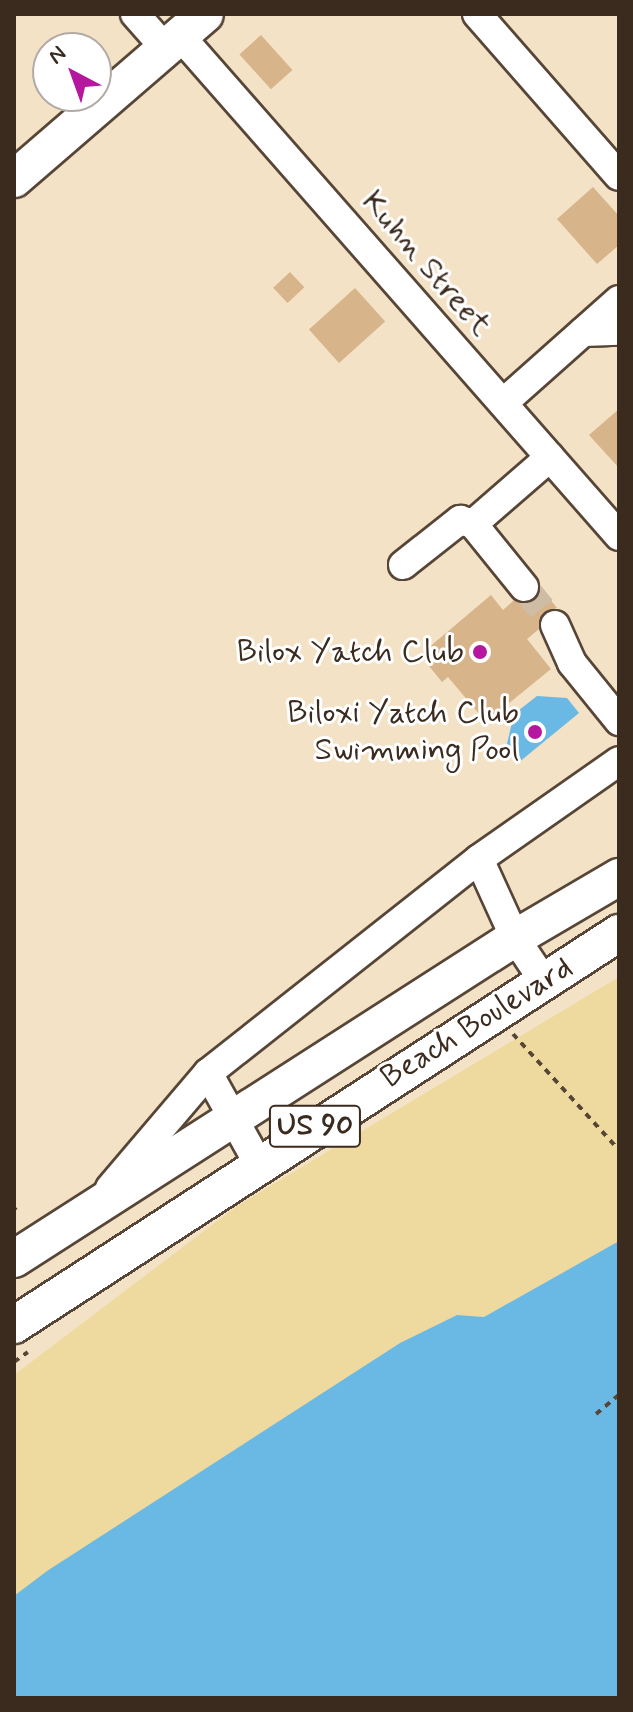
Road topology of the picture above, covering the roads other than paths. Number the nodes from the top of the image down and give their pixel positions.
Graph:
1 (135, 14) edge
2 (477, 14) edge
3 (184, 33) edge
4 (619, 176) edge
5 (14, 179) edge
6 (619, 300) edge
7 (619, 331) edge
8 (583, 332) junction
9 (503, 403) junction
10 (550, 457) junction
11 (473, 524) junction
12 (619, 536) edge
13 (403, 565) dead end
14 (524, 587) tunnel mouth
15 (555, 625) tunnel mouth
16 (619, 721) edge
17 (619, 761) edge
18 (479, 859) junction
19 (619, 877) edge
20 (619, 933) edge
21 (515, 938) junction
22 (543, 980) junction
23 (208, 1073) junction
24 (233, 1119) junction
25 (258, 1163) junction
26 (84, 1213) junction
27 (14, 1259) edge
28 (14, 1325) edge

1 - 3 street, Kuhn Street
2 - 4 street
3 - 5 main road
3 - 9 street, Kuhn Street
6 - 8 street
7 - 8 street
8 - 9 street
9 - 10 street, Kuhn Street
10 - 11 street
10 - 12 street, Kuhn Street
11 - 13 street
11 - 14 street
15 - 16 street
17 - 18 street
18 - 21 street
18 - 23 street
19 - 21 main road, Beach Boulevard / US 90
20 - 22 main road, Beach Boulevard / US 90
21 - 22 street
21 - 24 main road, Beach Boulevard / US 90
22 - 25 main road, Beach Boulevard / US 90
23 - 24 street
23 - 26 street
24 - 25 street
24 - 26 main road, Beach Boulevard / US 90
25 - 28 main road, Beach Boulevard / US 90
26 - 27 main road, Beach Boulevard / US 90

